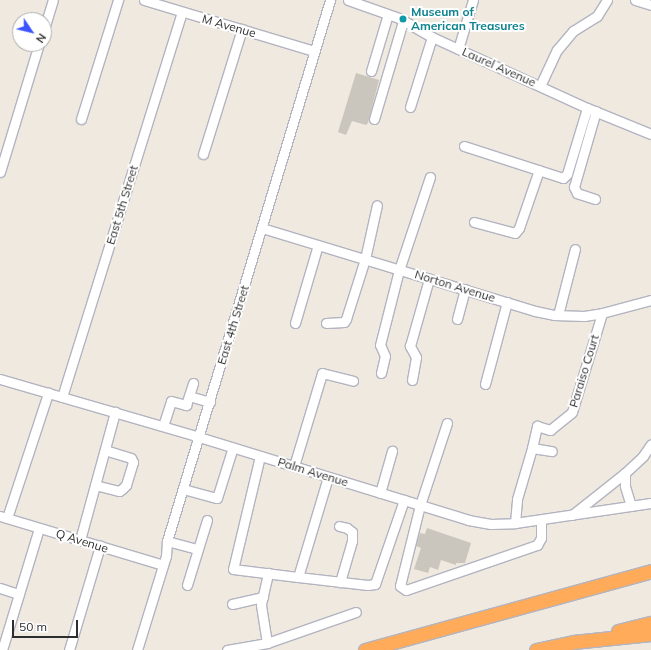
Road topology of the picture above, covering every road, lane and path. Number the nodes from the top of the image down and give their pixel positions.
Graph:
1 (53, 0) edge
2 (118, 0) edge
3 (144, 0) edge
4 (330, 0) edge
5 (348, 0) edge
6 (473, 0) edge
7 (607, 0) edge
8 (635, 0) edge
9 (651, 5) edge
10 (49, 12) edge
11 (182, 12) junction
12 (388, 14) junction
13 (403, 21) junction
14 (242, 29) junction
15 (432, 37) junction
16 (458, 49) junction
17 (314, 51) junction
18 (37, 52) edge
19 (371, 71) dead end
20 (540, 86) junction
21 (410, 107) dead end
22 (592, 110) junction
23 (81, 119) dead end
24 (374, 119) dead end
25 (651, 134) edge
26 (464, 146) dead end
27 (204, 154) dead end
28 (539, 170) junction
29 (0, 172) edge
30 (430, 177) dead end
31 (595, 199) dead end
32 (377, 205) dead end
33 (474, 222) dead end
34 (262, 228) junction
35 (318, 245) junction
36 (575, 249) dead end
37 (365, 259) junction
38 (400, 270) junction
39 (429, 279) junction
40 (465, 289) junction
41 (651, 300) edge
42 (507, 302) junction
43 (602, 313) junction
44 (558, 315) junction
45 (457, 319) dead end
46 (295, 323) dead end
47 (326, 323) dead end
48 (381, 373) dead end
49 (0, 379) edge
50 (412, 380) dead end
51 (353, 381) dead end
52 (193, 383) dead end
53 (485, 384) dead end
54 (48, 393) junction
55 (189, 396) junction
56 (62, 397) junction
57 (210, 402) junction
58 (115, 412) junction
59 (447, 423) dead end
60 (163, 426) junction
61 (199, 437) junction
62 (651, 444) edge
63 (233, 447) junction
64 (532, 448) junction
65 (105, 450) junction
66 (392, 451) dead end
67 (552, 451) dead end
68 (260, 456) junction
69 (294, 466) junction
70 (625, 472) junction
71 (328, 476) junction
72 (95, 485) junction
73 (183, 489) junction
74 (380, 493) junction
75 (404, 500) junction
76 (651, 503) edge
77 (420, 505) junction
78 (631, 506) junction
79 (572, 515) junction
80 (4, 517) edge
81 (207, 520) dead end
82 (541, 520) junction
83 (516, 523) junction
84 (339, 526) dead end
85 (40, 528) junction
86 (80, 540) junction
87 (167, 541) junction
88 (100, 546) junction
89 (197, 549) junction
90 (163, 565) junction
91 (651, 571) edge
92 (268, 573) junction
93 (298, 577) junction
94 (340, 582) junction
95 (187, 585) dead end
96 (0, 588) edge
97 (19, 594) junction
98 (263, 597) junction
99 (232, 604) dead end
100 (356, 612) dead end
101 (651, 623) edge
102 (651, 634) edge
103 (573, 642) junction
104 (268, 643) junction
105 (2, 650) edge
106 (69, 650) edge
107 (137, 650) edge
108 (227, 650) edge
109 (365, 650) edge
110 (536, 650) edge

1 - 10 street
2 - 23 street
3 - 11 street, M Avenue
4 - 17 street, East 4th Street
5 - 12 street, Laurel Avenue
6 - 16 street
7 - 20 street
8 - 9 street
11 - 14 street, M Avenue
11 - 56 street, East 5th Street
12 - 13 street, Laurel Avenue
12 - 19 street
13 - 15 street, Laurel Avenue
13 - 24 street
14 - 17 street, M Avenue
14 - 27 street
15 - 16 street, Laurel Avenue
15 - 21 street
16 - 20 street, Laurel Avenue
17 - 34 street, East 4th Street
18 - 29 street
20 - 22 street, Laurel Avenue
22 - 25 street, Laurel Avenue
22 - 28 street
22 - 31 street
26 - 28 street
28 - 33 street
30 - 38 street
32 - 37 street
34 - 35 street, Norton Avenue
34 - 57 street, East 4th Street
35 - 37 street, Norton Avenue
35 - 46 street
36 - 44 street
37 - 38 street, Norton Avenue
37 - 47 street
38 - 39 street, Norton Avenue
38 - 48 street
39 - 40 street, Norton Avenue
39 - 50 street
40 - 42 street, Norton Avenue
40 - 45 street
41 - 43 street, Norton Avenue
42 - 44 street, Norton Avenue
42 - 53 street
43 - 44 street, Norton Avenue
43 - 64 street, Paraiso Court
49 - 54 street, Palm Avenue
51 - 69 street
52 - 55 street
54 - 56 street, Palm Avenue
54 - 80 street
55 - 57 street
55 - 60 street
56 - 58 street, Palm Avenue
57 - 61 street, East 4th Street
58 - 60 street, Palm Avenue
58 - 65 street
59 - 77 street
60 - 61 street, Palm Avenue
61 - 63 street, Palm Avenue
61 - 73 street, East 4th Street
62 - 70 street
63 - 68 street, Palm Avenue
63 - 73 street
64 - 67 street
64 - 83 street
65 - 72 street
65 - 72 street
66 - 74 street
68 - 69 street, Palm Avenue
68 - 92 street
69 - 71 street, Palm Avenue
70 - 78 street
70 - 79 street
71 - 74 street, Palm Avenue
71 - 93 street
72 - 86 street
73 - 87 street, East 4th Street
74 - 75 street, Palm Avenue
75 - 77 street, Palm Avenue
75 - 94 street
76 - 78 street, Palm Avenue
77 - 82 street
77 - 83 street, Palm Avenue
78 - 79 street, Palm Avenue
79 - 82 street, Palm Avenue
80 - 85 street, Q Avenue
81 - 89 street
82 - 83 street, Palm Avenue
84 - 94 street
85 - 86 street, Q Avenue
85 - 97 street
86 - 88 street, Q Avenue
87 - 89 street
87 - 90 street, East 4th Street
88 - 90 street, Q Avenue
88 - 106 street
89 - 95 street
90 - 107 street, East 4th Street
91 - 109 highway
92 - 93 street
92 - 98 street
93 - 94 street
96 - 97 street
97 - 105 street
98 - 99 street
98 - 104 street
100 - 104 street
101 - 103 highway
102 - 103 highway
103 - 110 highway
104 - 108 street

